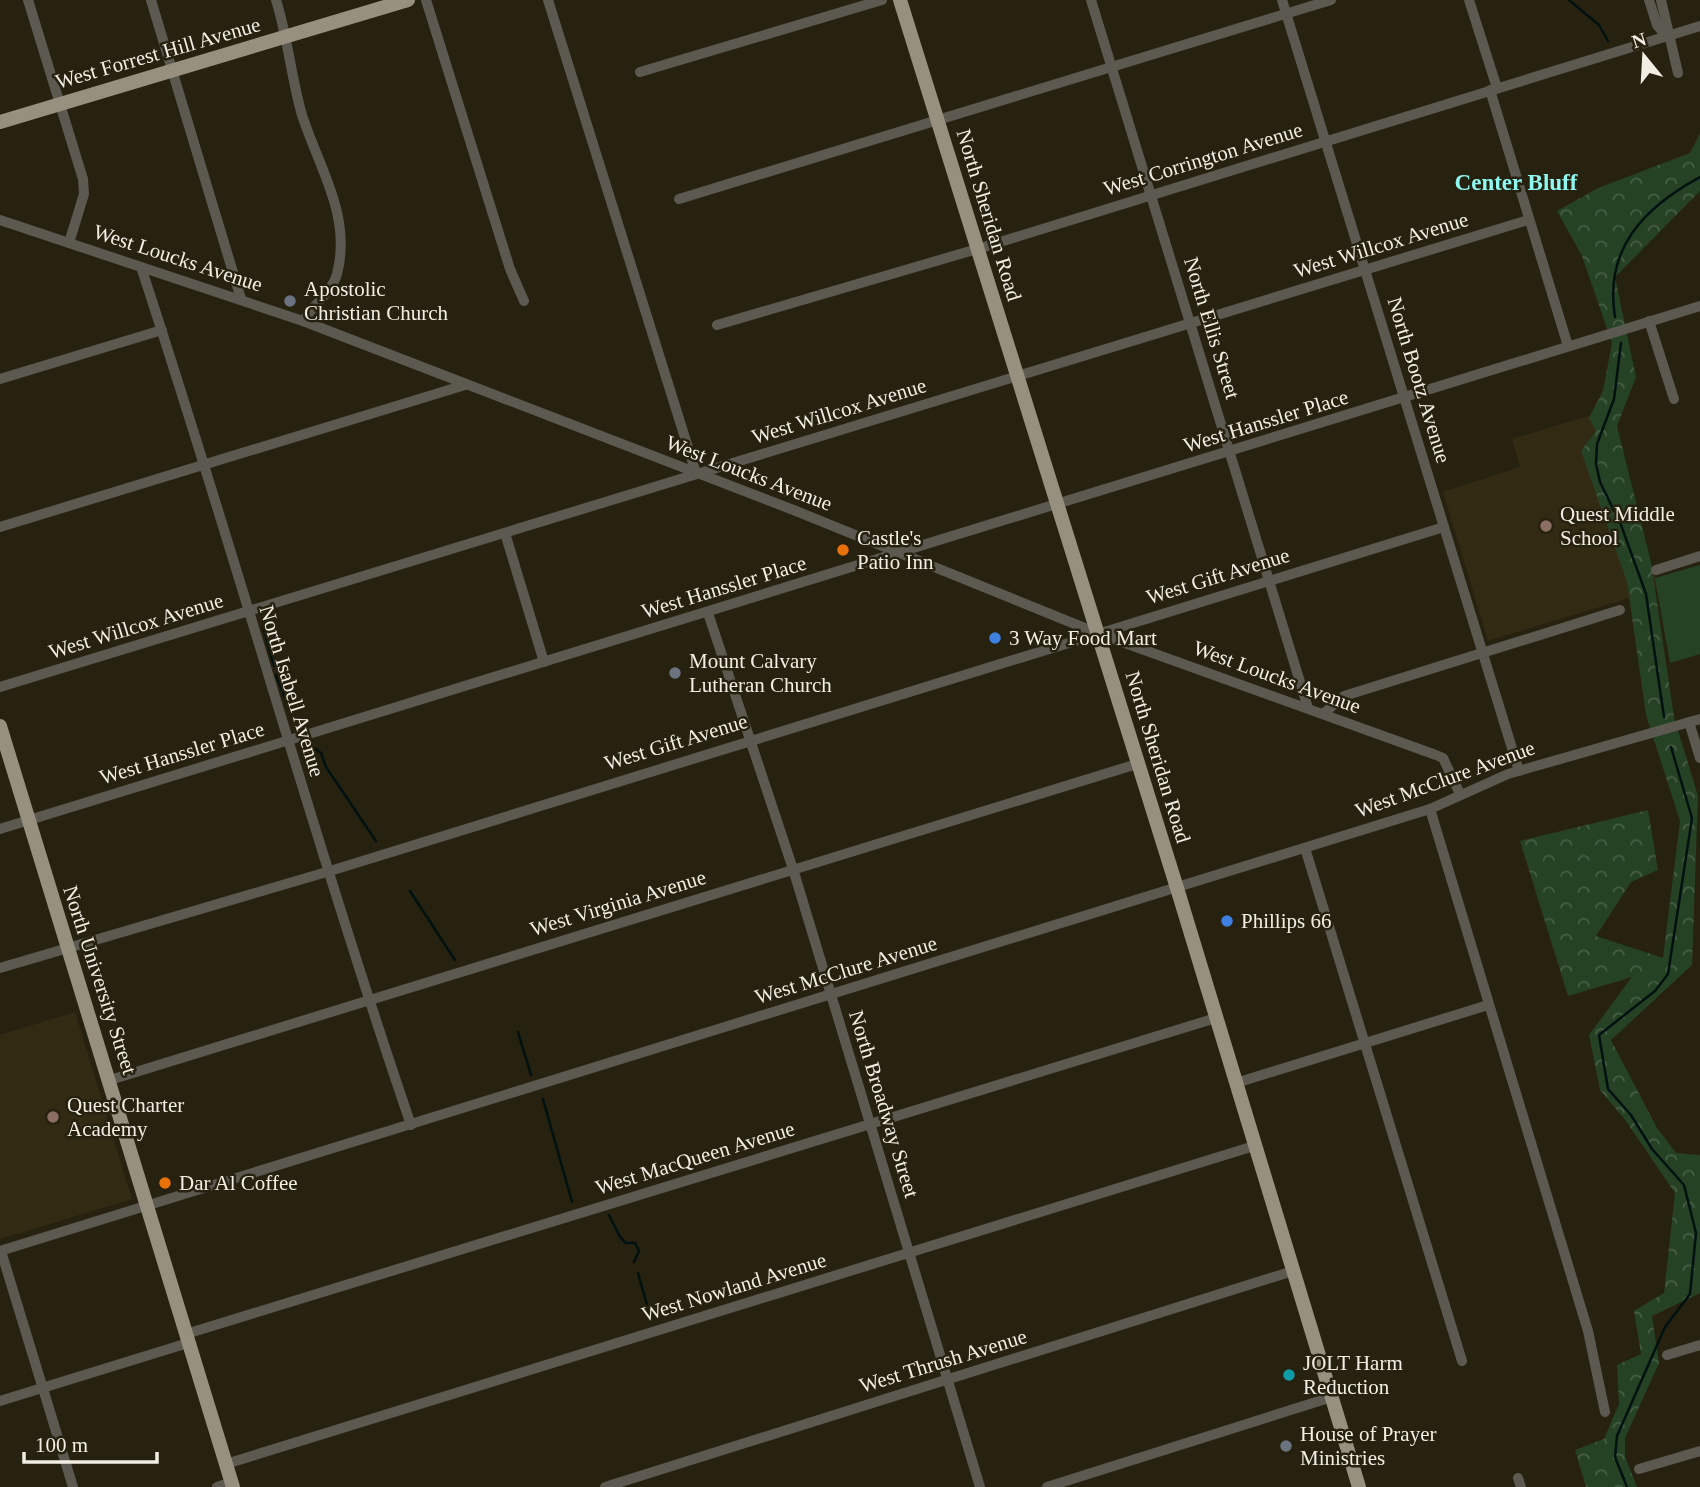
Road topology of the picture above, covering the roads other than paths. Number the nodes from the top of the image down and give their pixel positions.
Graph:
1 (28, 0) edge
2 (151, 0) edge
3 (276, 0) edge
4 (426, 0) edge
5 (548, 0) edge
6 (882, 0) edge
7 (901, 0) edge
8 (1091, 0) edge
9 (1282, 0) edge
10 (1331, 0) edge
11 (1469, 0) edge
12 (1649, 0) edge
13 (1661, 0) edge
14 (403, 1) edge
15 (1286, 14) junction
16 (1700, 26) edge
17 (288, 37) junction
18 (1667, 37) junction
19 (1112, 68) junction
20 (174, 72) junction
21 (640, 72) dead end
22 (1678, 73) dead end
23 (1493, 89) junction
24 (59, 104) junction
25 (938, 121) junction
26 (0, 122) edge
27 (1324, 141) junction
28 (1151, 196) junction
29 (679, 199) dead end
30 (1, 220) edge
31 (1528, 220) junction
32 (69, 243) junction
33 (978, 249) junction
34 (141, 267) junction
35 (1365, 271) junction
36 (241, 299) junction
37 (524, 301) dead end
38 (1700, 306) edge
39 (303, 321) junction
40 (1649, 321) junction
41 (1191, 323) junction
42 (717, 324) dead end
43 (162, 330) junction
44 (1569, 346) junction
45 (1018, 377) junction
46 (0, 379) edge
47 (465, 385) junction
48 (1404, 398) junction
49 (1674, 399) dead end
50 (1230, 453) junction
51 (203, 466) junction
52 (696, 472) junction
53 (1058, 505) junction
54 (0, 527) edge
55 (1444, 527) junction
56 (505, 533) junction
57 (898, 553) junction
58 (1700, 556) edge
59 (1656, 570) dead end
60 (1270, 581) junction
61 (1620, 610) dead end
62 (248, 612) junction
63 (708, 613) junction
64 (1069, 622) junction
65 (1130, 623) junction
66 (1097, 633) junction
67 (1065, 642) junction
68 (1124, 642) junction
69 (1484, 654) junction
70 (544, 662) junction
71 (0, 687) edge
72 (1308, 708) junction
73 (1323, 714) junction
74 (1695, 720) edge
75 (0, 726) edge
76 (749, 739) junction
77 (287, 741) junction
78 (1700, 758) edge
79 (1138, 764) junction
80 (1519, 771) junction
81 (1460, 794) junction
82 (1430, 809) junction
83 (28, 820) junction
84 (0, 829) edge
85 (1305, 848) junction
86 (793, 869) junction
87 (330, 871) junction
88 (1177, 888) junction
89 (67, 948) junction
90 (0, 968) edge
91 (831, 995) junction
92 (369, 1000) junction
93 (1488, 1005) junction
94 (1216, 1018) junction
95 (1364, 1043) junction
96 (110, 1080) junction
97 (1236, 1083) junction
98 (871, 1124) junction
99 (411, 1125) junction
100 (1254, 1146) junction
101 (147, 1206) junction
102 (1, 1251) edge
103 (910, 1252) junction
104 (1293, 1271) junction
105 (187, 1339) junction
106 (1700, 1345) edge
107 (1667, 1355) dead end
108 (1462, 1361) dead end
109 (949, 1380) junction
110 (42, 1388) junction
111 (1332, 1397) junction
112 (0, 1401) edge
113 (1605, 1412) dead end
114 (1700, 1451) edge
115 (226, 1464) junction
116 (1639, 1469) dead end
117 (648, 1474) junction
118 (232, 1485) edge
119 (73, 1487) edge
120 (216, 1487) edge
121 (605, 1487) edge
122 (652, 1487) edge
123 (980, 1487) edge
124 (1047, 1487) edge
125 (1359, 1487) edge

1 - 24 street
2 - 20 street
3 - 17 street
4 - 37 street
5 - 52 street
6 - 21 street
7 - 25 main road, North Sheridan Road
8 - 19 street, North Ellis Street
9 - 15 street, North Bootz Avenue
10 - 15 street
11 - 23 street
12 - 18 street
13 - 18 street
14 - 17 main road, West Forrest Hill Avenue
15 - 19 street
15 - 27 street, North Bootz Avenue
16 - 18 street, West Corrington Avenue
17 - 20 main road, West Forrest Hill Avenue
17 - 39 street
18 - 22 street
18 - 23 street, West Corrington Avenue
19 - 25 street
19 - 28 street, North Ellis Street
20 - 24 main road, West Forrest Hill Avenue
20 - 36 street
23 - 27 street, West Corrington Avenue
23 - 31 street
24 - 26 main road, West Forrest Hill Avenue
24 - 32 street
25 - 29 street
25 - 33 main road, North Sheridan Road
27 - 28 street, West Corrington Avenue
27 - 35 street, North Bootz Avenue
28 - 33 street, West Corrington Avenue
28 - 41 street, North Ellis Street
30 - 32 street, West Loucks Avenue
31 - 35 street, West Willcox Avenue
31 - 44 street
32 - 34 street, West Loucks Avenue
33 - 42 street, West Corrington Avenue
33 - 45 main road, North Sheridan Road
34 - 36 street, West Loucks Avenue
34 - 43 street, North Isabell Avenue
35 - 41 street, West Willcox Avenue
35 - 48 street, North Bootz Avenue
36 - 39 street, West Loucks Avenue
38 - 40 street, West Hanssler Place
39 - 47 street, West Loucks Avenue
40 - 44 street, West Hanssler Place
40 - 49 street
41 - 45 street, West Willcox Avenue
41 - 50 street, North Ellis Street
43 - 46 street
43 - 51 street, North Isabell Avenue
44 - 48 street, West Hanssler Place
45 - 52 street, West Willcox Avenue
45 - 53 main road, North Sheridan Road
47 - 51 street
47 - 52 street, West Loucks Avenue
48 - 50 street, West Hanssler Place
48 - 55 street, North Bootz Avenue
50 - 53 street, West Hanssler Place
50 - 60 street, North Ellis Street
51 - 54 street
51 - 62 street, North Isabell Avenue
52 - 56 street, West Willcox Avenue
52 - 57 street, West Loucks Avenue
53 - 57 street, West Hanssler Place
53 - 66 main road, North Sheridan Road
55 - 60 street, West Gift Avenue
55 - 69 street, North Bootz Avenue
56 - 62 street, West Willcox Avenue
56 - 70 street
57 - 63 street, West Hanssler Place
57 - 64 street, West Loucks Avenue
58 - 59 street
60 - 65 street, West Gift Avenue
60 - 72 street, North Ellis Street
61 - 69 street
62 - 71 street, West Willcox Avenue
62 - 77 street, North Isabell Avenue
63 - 70 street, West Hanssler Place
63 - 76 street, North Broadway Street
64 - 66 street, West Loucks Avenue
64 - 67 street
65 - 66 street, West Gift Avenue
65 - 68 street
66 - 67 street, West Gift Avenue
66 - 68 street, West Loucks Avenue
66 - 79 main road, North Sheridan Road
67 - 76 street, West Gift Avenue
68 - 72 street, West Loucks Avenue
69 - 73 street
69 - 80 street, North Bootz Avenue
70 - 77 street, West Hanssler Place
72 - 73 street, West Loucks Avenue
73 - 81 street, West Loucks Avenue
74 - 78 street
74 - 80 street, West McClure Avenue
75 - 83 main road, North University Street
76 - 86 street, North Broadway Street
76 - 87 street, West Gift Avenue
77 - 83 street, West Hanssler Place
77 - 87 street, North Isabell Avenue
79 - 86 street, West Virginia Avenue
79 - 88 main road, North Sheridan Road
80 - 81 street, West McClure Avenue
81 - 82 street, West McClure Avenue
82 - 85 street, West McClure Avenue
82 - 93 street
83 - 84 street, West Hanssler Place
83 - 89 main road, North University Street
85 - 88 street, West McClure Avenue
85 - 95 street
86 - 91 street, North Broadway Street
86 - 92 street, West Virginia Avenue
87 - 89 street, West Gift Avenue
87 - 92 street, North Isabell Avenue
88 - 91 street, West McClure Avenue
88 - 94 main road, North Sheridan Road
89 - 90 street, West Gift Avenue
89 - 96 main road, North University Street
91 - 98 street, North Broadway Street
91 - 99 street, West McClure Avenue
92 - 96 street, West Virginia Avenue
92 - 99 street, North Isabell Avenue
93 - 95 street
93 - 113 street
94 - 97 main road, North Sheridan Road
94 - 98 street, West MacQueen Avenue
95 - 97 street
95 - 108 street
96 - 101 main road, North University Street
97 - 100 main road, North Sheridan Road
98 - 103 street, North Broadway Street
98 - 105 street, West MacQueen Avenue
99 - 101 street, West McClure Avenue
100 - 103 street, West Nowland Avenue
100 - 104 main road, North Sheridan Road
101 - 102 street, West McClure Avenue
101 - 105 main road, North University Street
102 - 110 street
103 - 109 street, North Broadway Street
103 - 115 street, West Nowland Avenue
104 - 109 street, West Thrush Avenue
104 - 111 main road, North Sheridan Road
105 - 110 street, West MacQueen Avenue
105 - 115 main road, North University Street
106 - 107 street
109 - 117 street, West Thrush Avenue
109 - 123 street, North Broadway Street
110 - 112 street, West MacQueen Avenue
110 - 119 street
111 - 124 street
111 - 125 main road, North Sheridan Road
114 - 116 street
115 - 118 main road, North University Street
117 - 121 street, West Thrush Avenue
117 - 122 street
118 - 120 street

